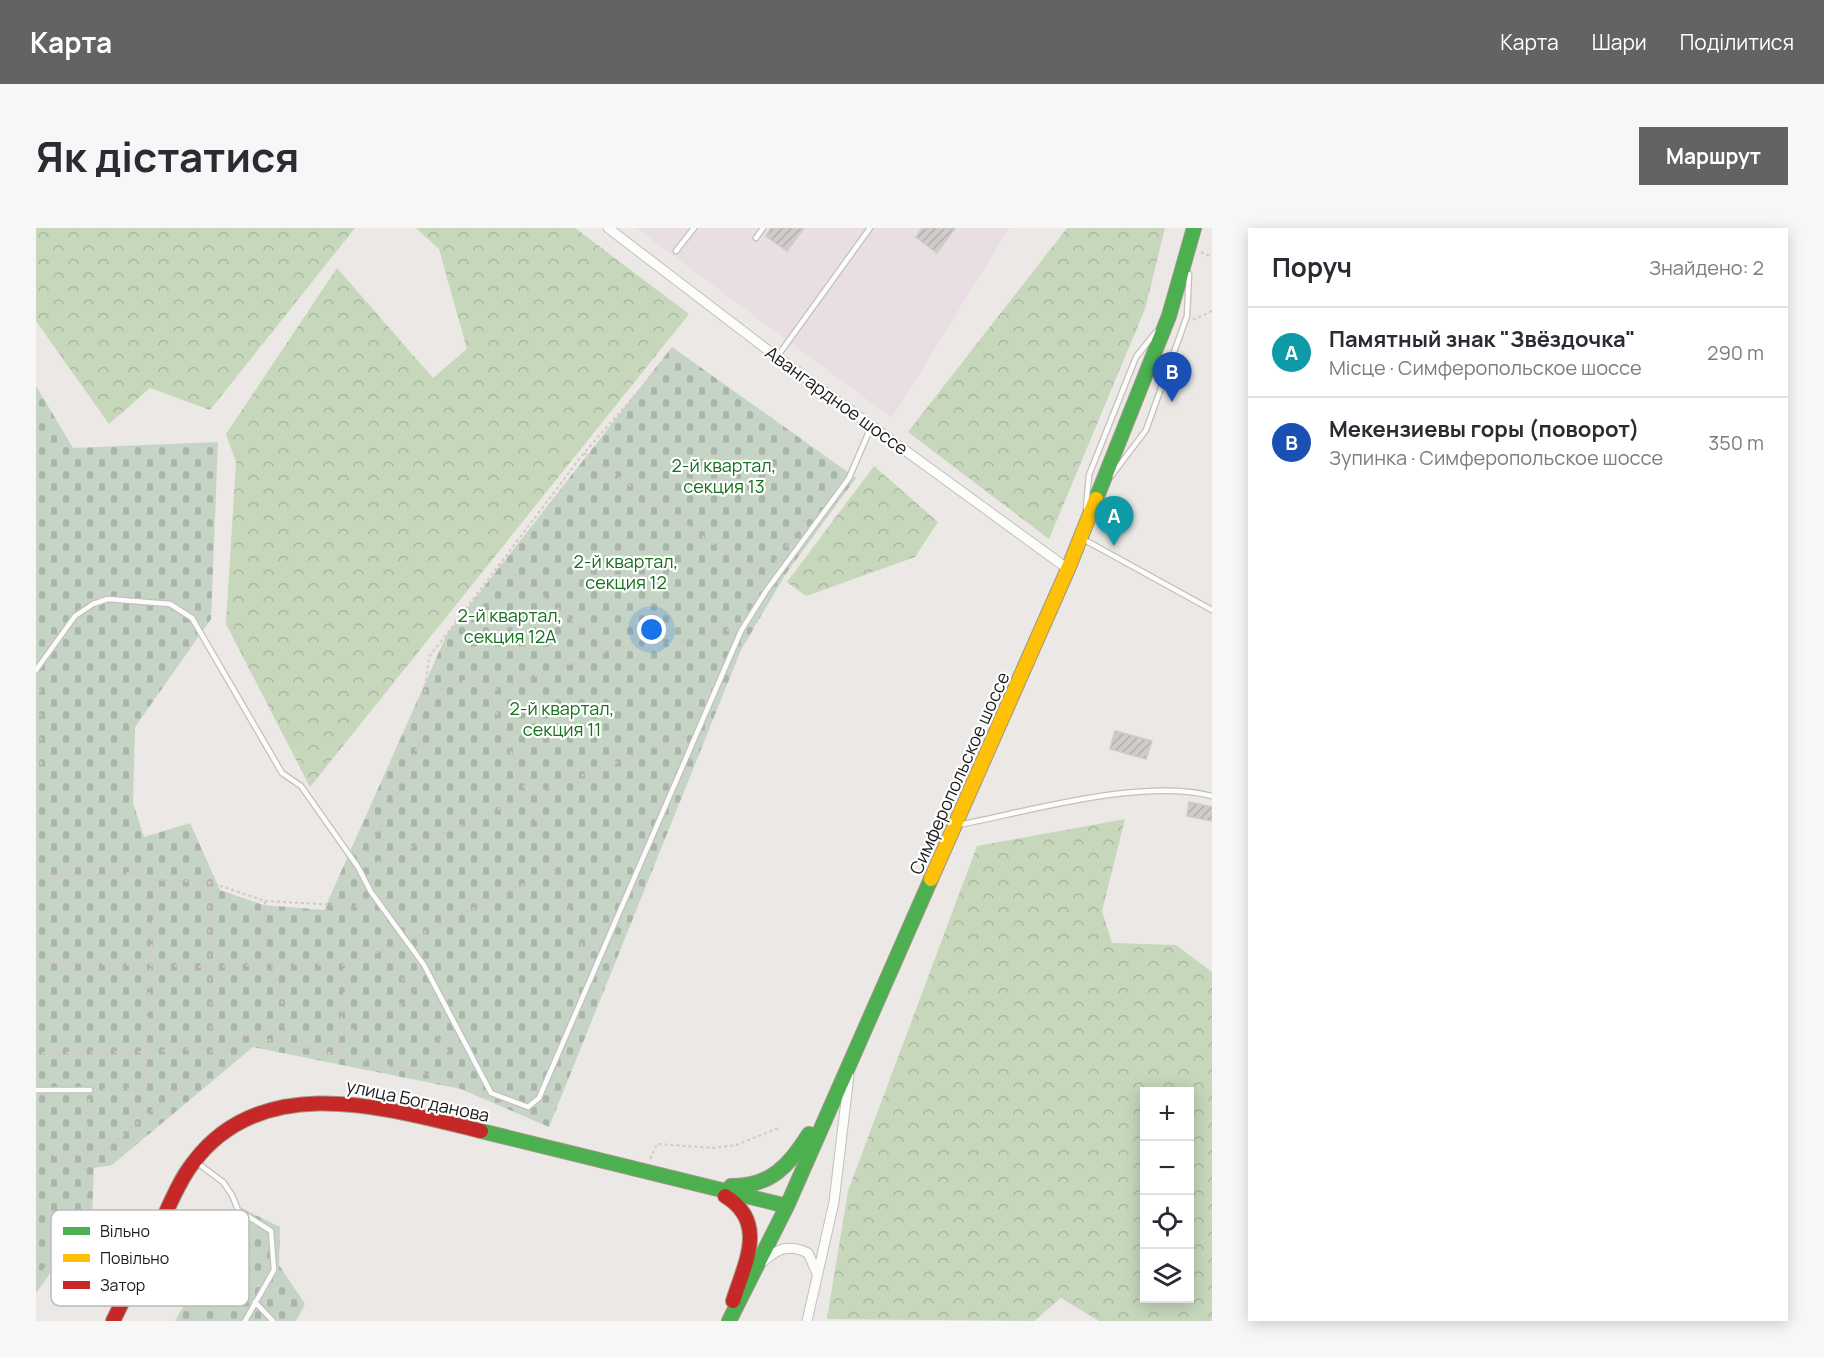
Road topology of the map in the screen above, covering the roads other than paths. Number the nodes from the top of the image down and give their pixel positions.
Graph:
1 (608, 228) edge
2 (694, 228) edge
3 (763, 228) edge
4 (870, 228) edge
5 (1194, 228) edge
6 (756, 238) dead end
7 (1190, 249) junction
8 (676, 250) dead end
9 (1169, 316) junction
10 (777, 357) junction
11 (872, 426) junction
12 (1098, 494) junction
13 (1083, 533) junction
14 (1068, 569) junction
15 (1212, 610) edge
16 (36, 670) edge
17 (1212, 796) edge
18 (956, 826) junction
19 (851, 1056) junction
20 (36, 1090) edge
21 (90, 1090) road end
22 (836, 1091) junction
23 (194, 1161) junction
24 (691, 1183) junction
25 (787, 1206) junction
26 (167, 1210) edge
27 (237, 1210) edge
28 (249, 1217) edge
29 (759, 1265) junction
30 (817, 1274) junction
31 (255, 1302) junction
32 (120, 1306) edge
33 (113, 1321) edge
34 (245, 1321) edge
35 (273, 1321) edge
36 (728, 1321) edge
37 (807, 1321) edge

1 - 10 street, Авангардное шоссе
2 - 8 lane
3 - 6 lane
4 - 10 lane
5 - 7 main road, Симферопольское шоссе
7 - 9 main road, Симферопольское шоссе
7 - 12 lane
9 - 12 main road, Симферопольское шоссе
9 - 13 lane
10 - 11 street, Авангардное шоссе
11 - 14 street, Авангардное шоссе
11 - 16 lane
12 - 13 main road, Симферопольское шоссе
13 - 14 main road, Симферопольское шоссе
13 - 15 lane
14 - 18 main road, Симферопольское шоссе
17 - 18 lane
18 - 19 main road, Симферопольское шоссе
19 - 22 main road, Симферопольское шоссе
19 - 30 street
20 - 21 lane
22 - 24 main road
22 - 25 main road, Симферопольское шоссе
23 - 24 main road, улица Богданова
23 - 26 main road, улица Богданова
23 - 27 lane
24 - 25 main road, улица Богданова
24 - 36 main road
25 - 29 main road, Симферопольское шоссе
28 - 31 lane
29 - 30 street
29 - 36 main road, Симферопольское шоссе
30 - 37 street
31 - 34 lane
31 - 35 lane
32 - 33 main road, улица Богданова

